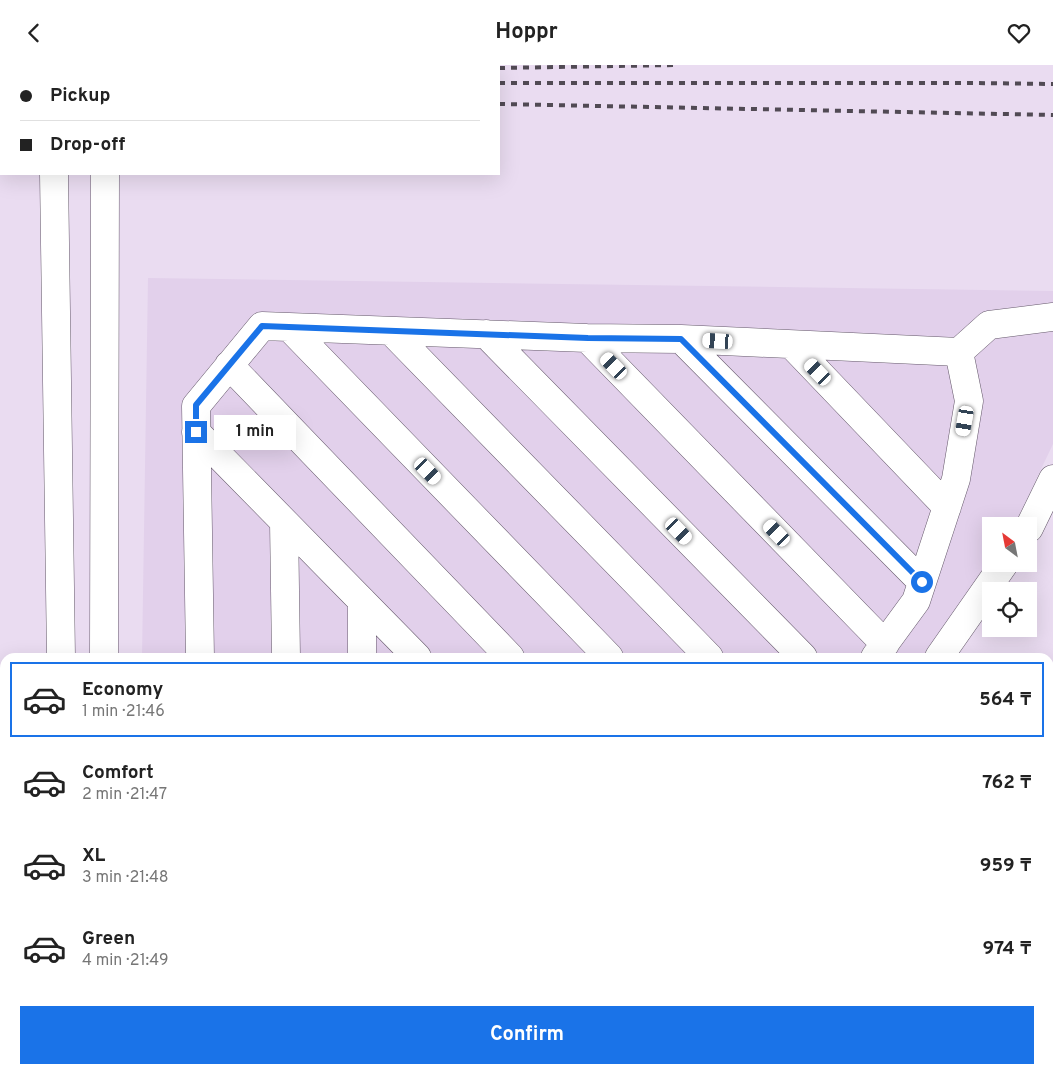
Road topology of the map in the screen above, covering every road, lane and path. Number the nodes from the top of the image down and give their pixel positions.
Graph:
1 (54, 185) edge
2 (105, 186) edge
3 (1053, 317) edge
4 (289, 327) junction
5 (391, 331) junction
6 (486, 335) junction
7 (588, 338) junction
8 (681, 339) junction
9 (792, 345) junction
10 (959, 352) junction
11 (229, 365) junction
12 (196, 432) junction
13 (1053, 479) edge
14 (947, 507) junction
15 (1034, 517) edge
16 (284, 522) junction
17 (998, 573) edge
18 (922, 582) junction
19 (362, 601) junction
20 (880, 651) edge
21 (61, 653) edge
22 (104, 653) edge
23 (200, 653) edge
24 (286, 653) edge
25 (362, 653) edge
26 (413, 653) edge
27 (506, 653) edge
28 (605, 653) edge
29 (705, 653) edge
30 (799, 653) edge
31 (942, 653) edge

1 - 21 main road
2 - 22 main road
3 - 10 main road
4 - 5 main road
4 - 11 main road
4 - 28 main road
5 - 6 main road
5 - 29 main road
6 - 7 main road
6 - 30 main road
7 - 8 main road
7 - 20 main road
8 - 9 main road
8 - 18 main road
9 - 10 main road
9 - 14 main road
10 - 14 main road
11 - 12 main road
11 - 27 main road
12 - 16 main road
12 - 23 main road
13 - 15 main road
14 - 18 main road
16 - 19 main road
16 - 24 main road
17 - 31 main road
18 - 20 main road
19 - 25 main road
19 - 26 main road

